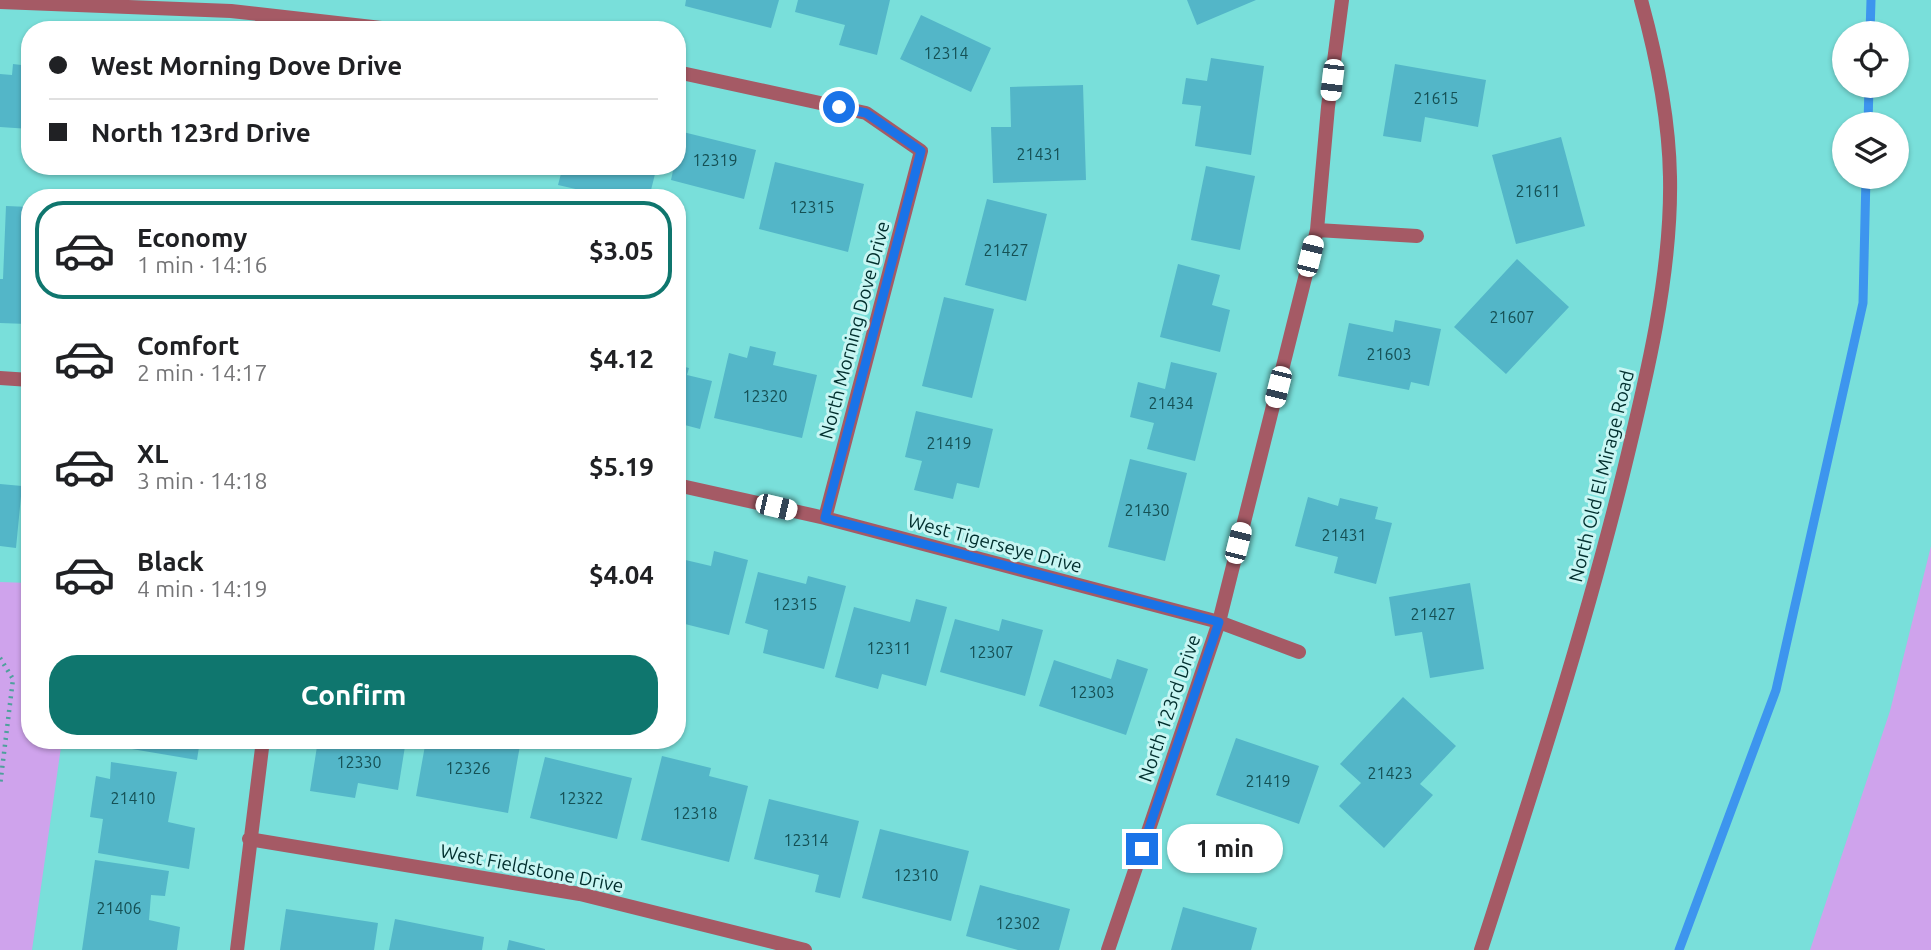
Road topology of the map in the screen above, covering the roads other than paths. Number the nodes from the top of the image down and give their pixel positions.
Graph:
1 (1342, 0) edge
2 (1641, 0) edge
3 (0, 2) edge
4 (319, 21) edge
5 (686, 74) edge
6 (1317, 230) junction
7 (1417, 236) dead end
8 (0, 378) edge
9 (21, 379) edge
10 (686, 487) edge
11 (825, 518) junction
12 (1219, 622) junction
13 (1299, 652) dead end
14 (262, 749) edge
15 (249, 839) junction
16 (237, 950) edge
17 (805, 950) edge
18 (1108, 950) edge
19 (1481, 950) edge

1 - 6 street, North 123rd Drive
2 - 19 street, North Old El Mirage Road
3 - 4 street
5 - 11 street, North Morning Dove Drive
6 - 7 street
6 - 12 street, North 123rd Drive
8 - 9 street
10 - 11 street, West Tigerseye Drive
11 - 12 street, West Tigerseye Drive
12 - 13 street, West Tigerseye Drive
12 - 18 street, North 123rd Drive
14 - 15 street
15 - 16 street
15 - 17 street, West Fieldstone Drive

